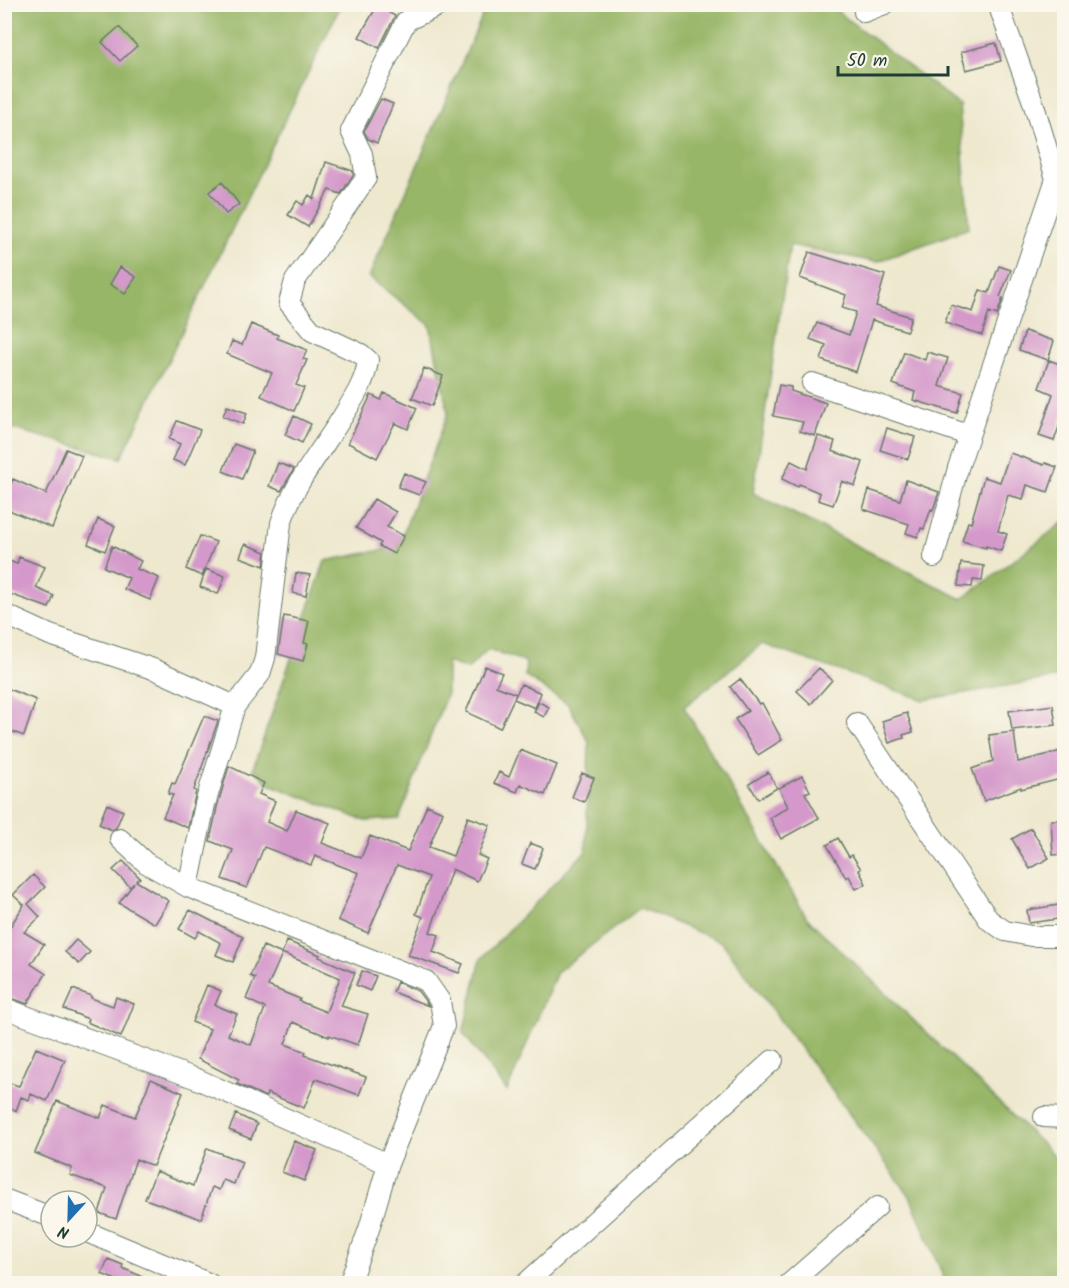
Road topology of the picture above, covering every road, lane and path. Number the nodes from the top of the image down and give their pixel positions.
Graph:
1 (442, 4) edge
2 (885, 4) edge
3 (998, 4) edge
4 (864, 12) dead end
5 (1060, 180) edge
6 (812, 383) dead end
7 (968, 435) junction
8 (934, 557) dead end
9 (4, 614) edge
10 (235, 706) junction
11 (857, 723) dead end
12 (120, 839) dead end
13 (188, 887) junction
14 (1065, 936) edge
15 (4, 1008) edge
16 (773, 1060) dead end
17 (1044, 1117) dead end
18 (1065, 1118) edge
19 (388, 1164) junction
20 (4, 1199) edge
21 (876, 1207) dead end
22 (39, 1212) edge
23 (99, 1237) edge
24 (210, 1284) edge
25 (349, 1284) edge
26 (525, 1284) edge
27 (789, 1284) edge

1 - 10 street
2 - 4 street
3 - 5 street
5 - 7 street
6 - 7 street
7 - 8 street
9 - 10 street
10 - 13 street
11 - 14 street
12 - 13 street
13 - 19 street
15 - 19 street
16 - 26 street
17 - 18 street
19 - 25 street
20 - 22 street
21 - 27 street
23 - 24 street

